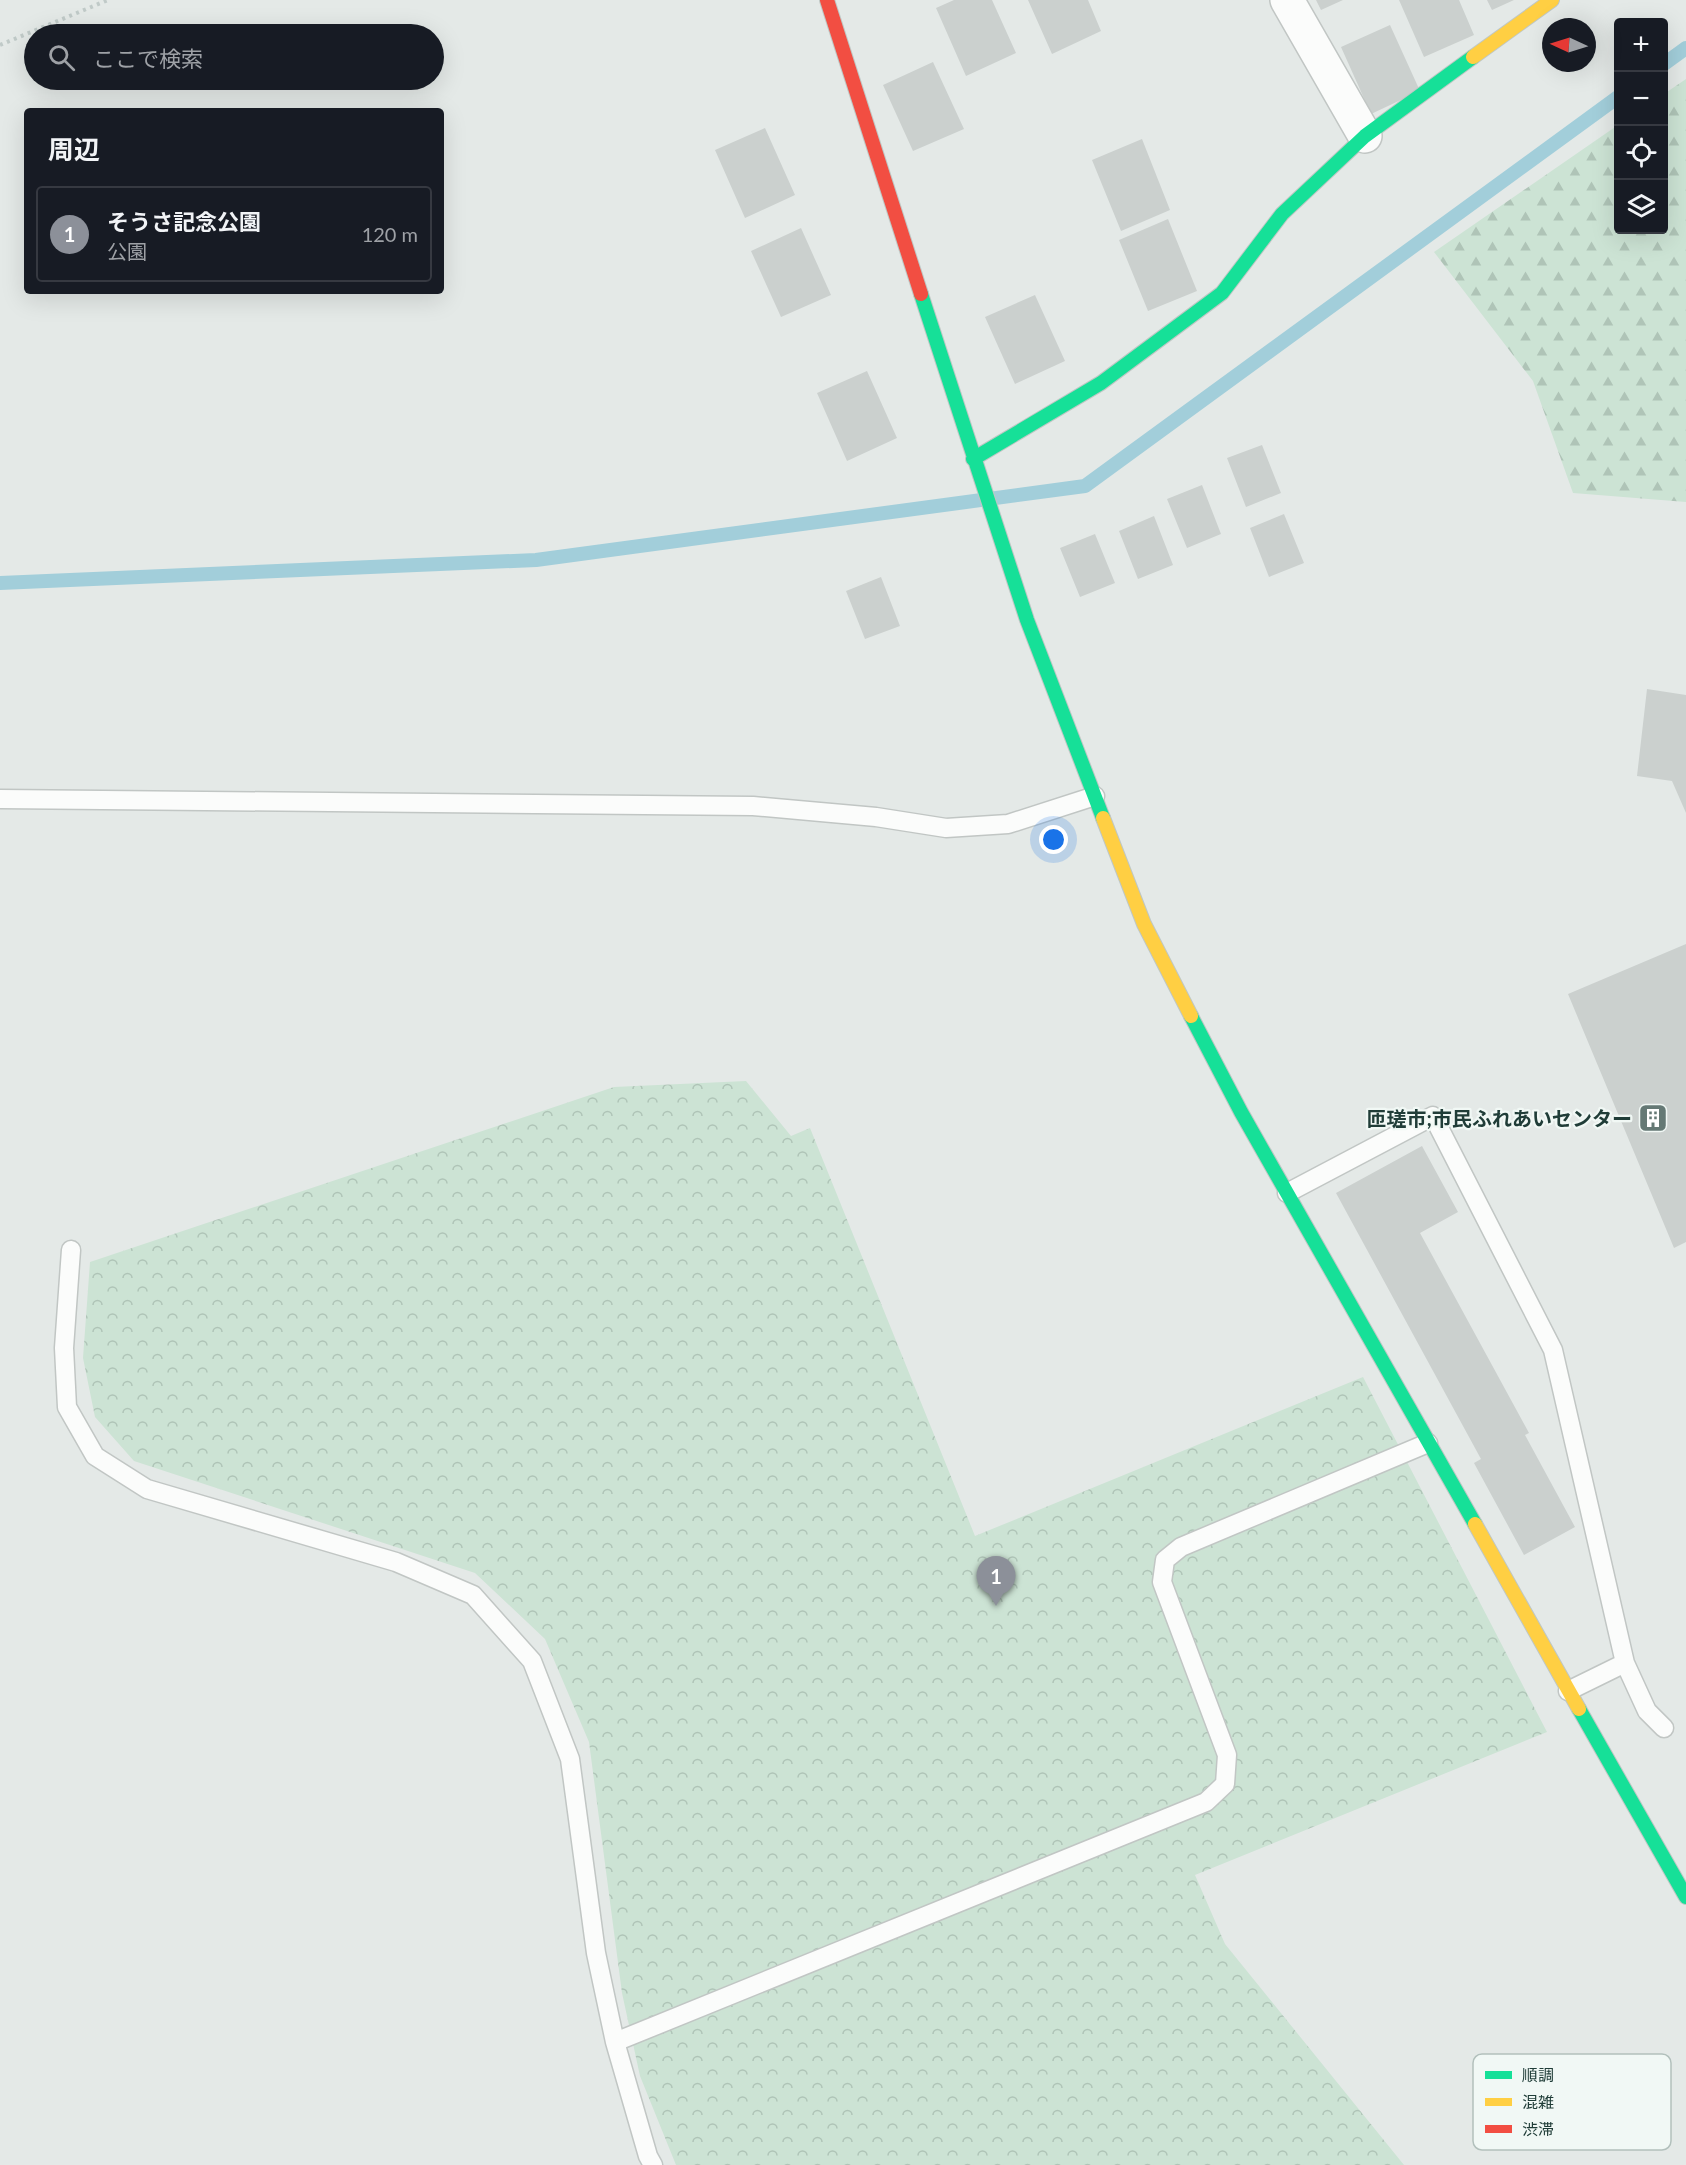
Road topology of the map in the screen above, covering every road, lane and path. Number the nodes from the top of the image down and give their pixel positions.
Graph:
1 (108, 0) edge
2 (828, 0) edge
3 (1287, 0) edge
4 (1552, 0) edge
5 (50, 24) edge
6 (24, 35) edge
7 (0, 45) edge
8 (1365, 136) junction
9 (974, 459) junction
10 (1095, 796) junction
11 (0, 799) edge
12 (1287, 1193) junction
13 (71, 1250) dead end
14 (1428, 1443) junction
15 (1625, 1663) junction
16 (1568, 1691) junction
17 (1664, 1728) dead end
18 (1686, 1897) edge
19 (615, 2042) junction
20 (653, 2165) edge

1 - 5 path
2 - 9 street
3 - 8 street
4 - 8 street
6 - 7 path
8 - 9 street
9 - 10 street
10 - 11 lane
10 - 12 street
12 - 14 street
12 - 15 lane
13 - 19 lane
14 - 16 street
14 - 19 lane
15 - 16 lane
15 - 17 lane
16 - 18 street
19 - 20 lane

